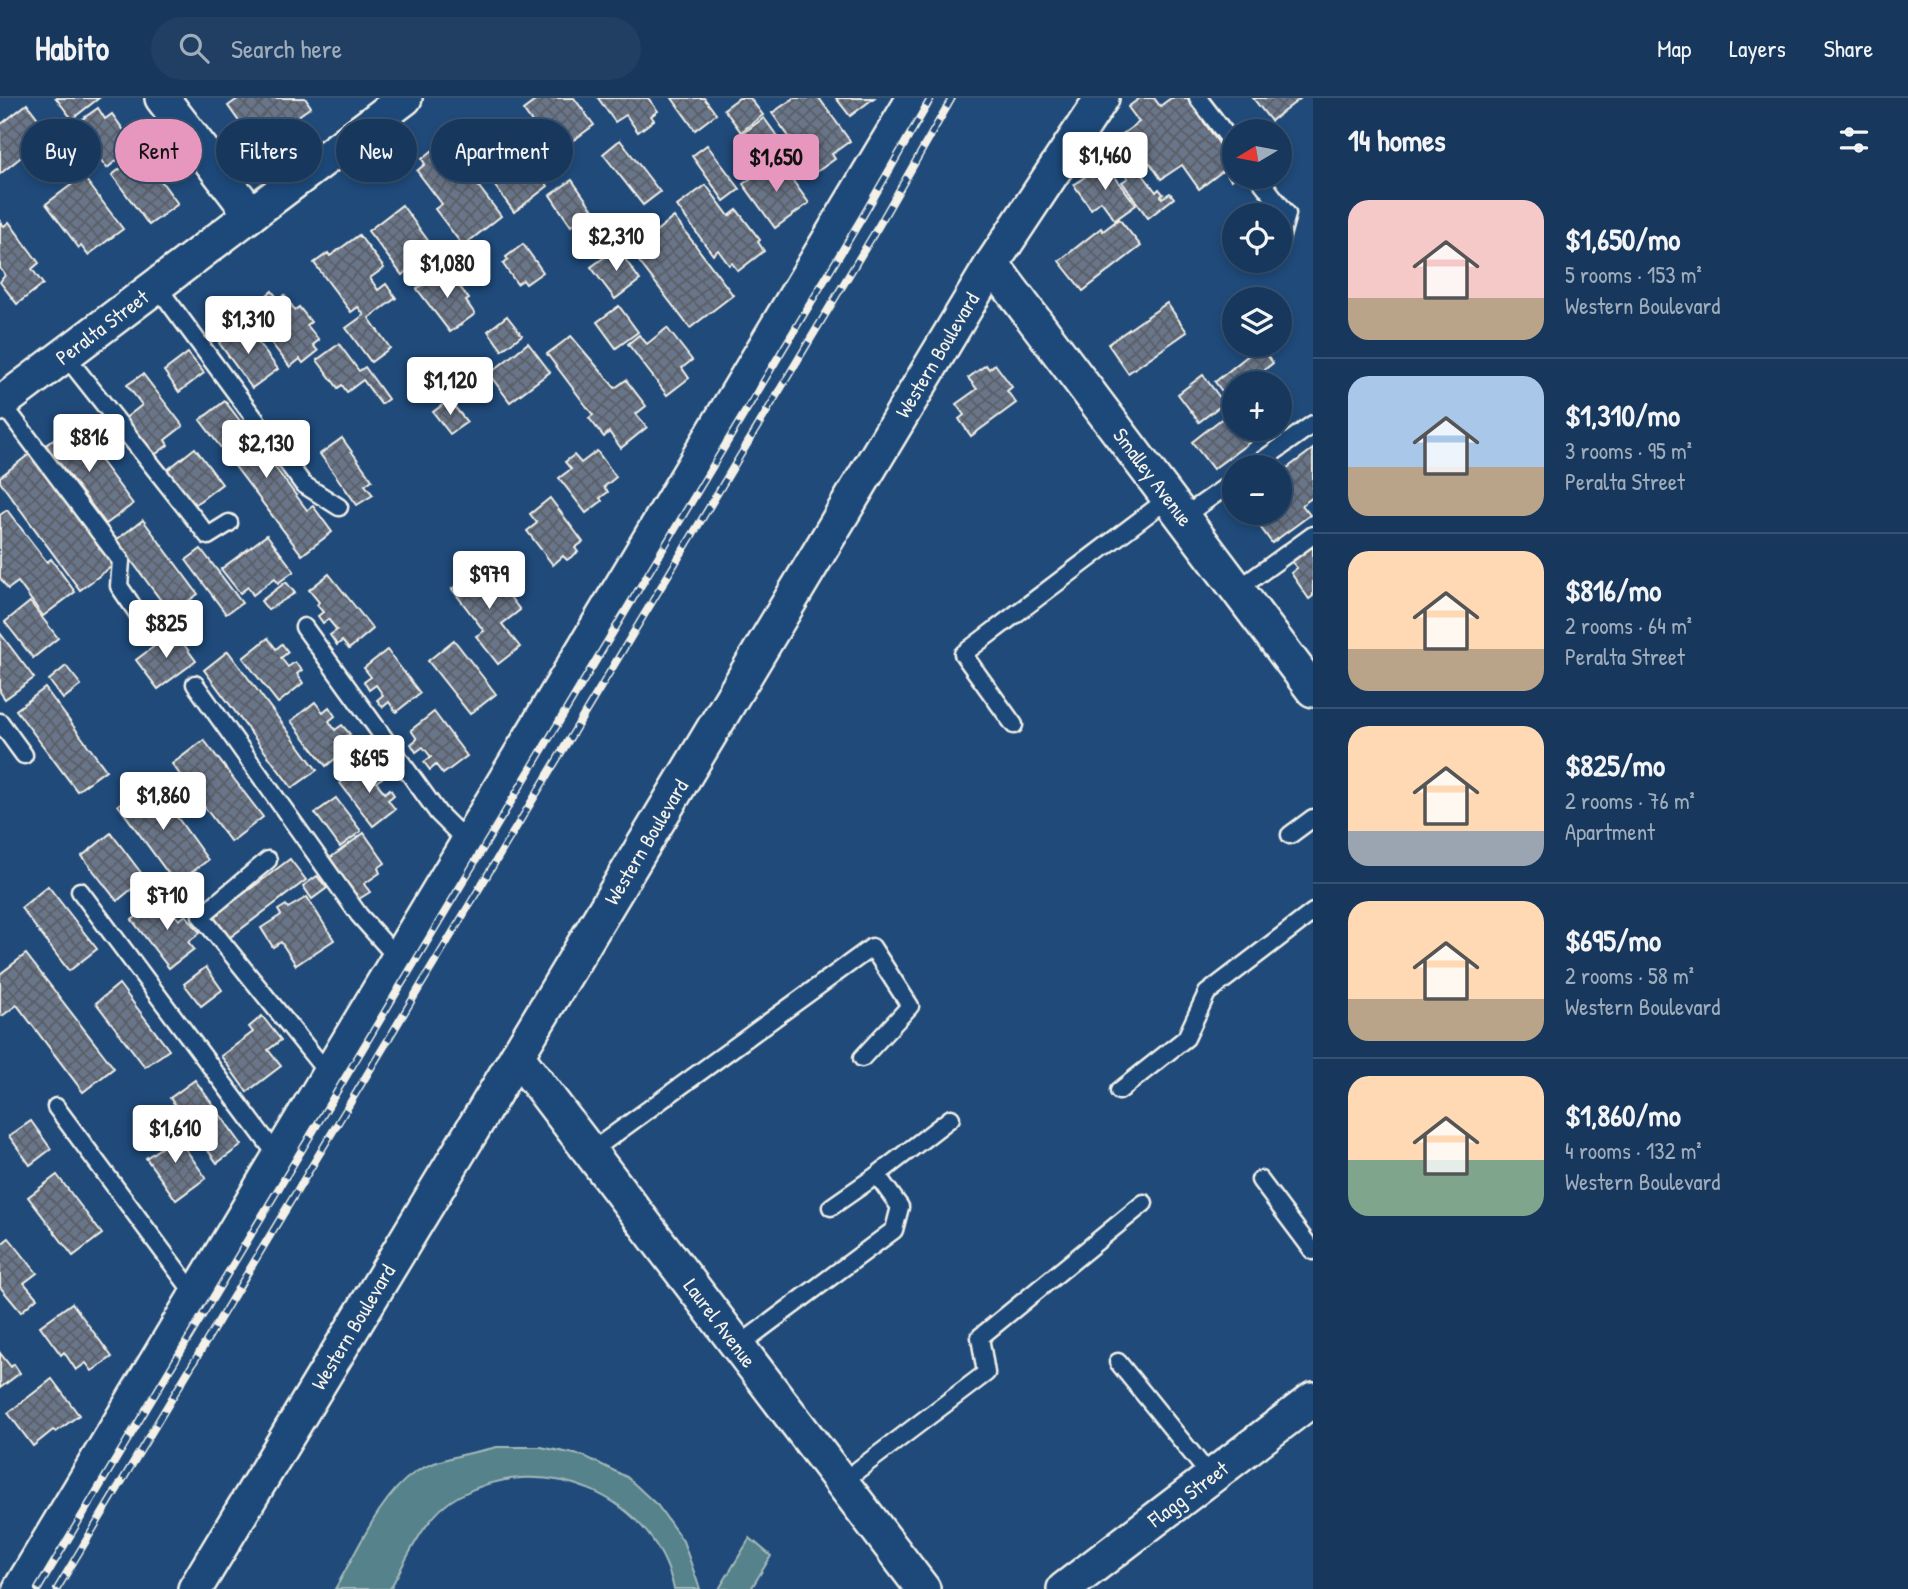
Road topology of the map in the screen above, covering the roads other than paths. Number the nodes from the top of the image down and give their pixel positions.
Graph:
1 (163, 98) edge
2 (405, 98) edge
3 (914, 98) edge
4 (1102, 98) edge
5 (1198, 98) edge
6 (1222, 129) edge
7 (1267, 189) edge
8 (1278, 203) edge
9 (251, 215) junction
10 (992, 264) junction
11 (156, 286) junction
12 (65, 355) junction
13 (1, 403) edge
14 (1313, 424) edge
15 (1270, 455) edge
16 (1222, 487) edge
17 (339, 507) dead end
18 (1176, 508) junction
19 (229, 523) dead end
20 (1313, 535) edge
21 (1237, 590) junction
22 (147, 627) dead end
23 (304, 627) dead end
24 (195, 684) dead end
25 (1313, 690) edge
26 (0, 722) edge
27 (1014, 725) dead end
28 (24, 755) dead end
29 (1313, 818) edge
30 (1290, 835) dead end
31 (468, 843) junction
32 (268, 860) dead end
33 (80, 891) dead end
34 (1313, 912) edge
35 (398, 959) junction
36 (517, 1056) junction
37 (862, 1058) dead end
38 (329, 1074) junction
39 (1119, 1091) dead end
40 (56, 1107) dead end
41 (951, 1118) dead end
42 (590, 1152) junction
43 (279, 1158) junction
44 (877, 1175) junction
45 (1260, 1180) dead end
46 (1144, 1203) dead end
47 (831, 1208) dead end
48 (1313, 1251) edge
49 (197, 1296) junction
50 (738, 1346) junction
51 (1118, 1362) dead end
52 (1313, 1399) edge
53 (1210, 1477) junction
54 (842, 1482) junction
55 (20, 1589) edge
56 (195, 1589) edge
57 (923, 1589) edge
58 (1064, 1589) edge

1 - 9 street
2 - 9 street, Peralta Street
3 - 31 street
4 - 10 street, Western Boulevard
5 - 6 lane
7 - 8 lane
9 - 11 street, Peralta Street
10 - 18 street, Smalley Avenue
10 - 36 street, Western Boulevard
11 - 12 street, Peralta Street
11 - 17 lane
12 - 13 street, Peralta Street
12 - 19 lane
13 - 22 lane
14 - 15 lane
16 - 18 lane
18 - 21 street, Smalley Avenue
18 - 27 lane
20 - 21 lane
21 - 25 street, Smalley Avenue
23 - 31 lane
24 - 35 lane
26 - 28 lane
29 - 30 lane
31 - 35 street
32 - 38 lane
33 - 43 lane
34 - 39 lane
35 - 38 street
36 - 42 street, Laurel Avenue
36 - 56 street, Western Boulevard
37 - 42 lane
38 - 43 street
40 - 49 lane
41 - 44 lane
42 - 50 street, Laurel Avenue
43 - 49 street
44 - 47 lane
44 - 50 lane
45 - 48 lane
46 - 54 lane
49 - 55 street
50 - 54 street, Laurel Avenue
51 - 53 lane
52 - 53 street, Flagg Street
53 - 58 street, Flagg Street
54 - 57 street, Laurel Avenue

